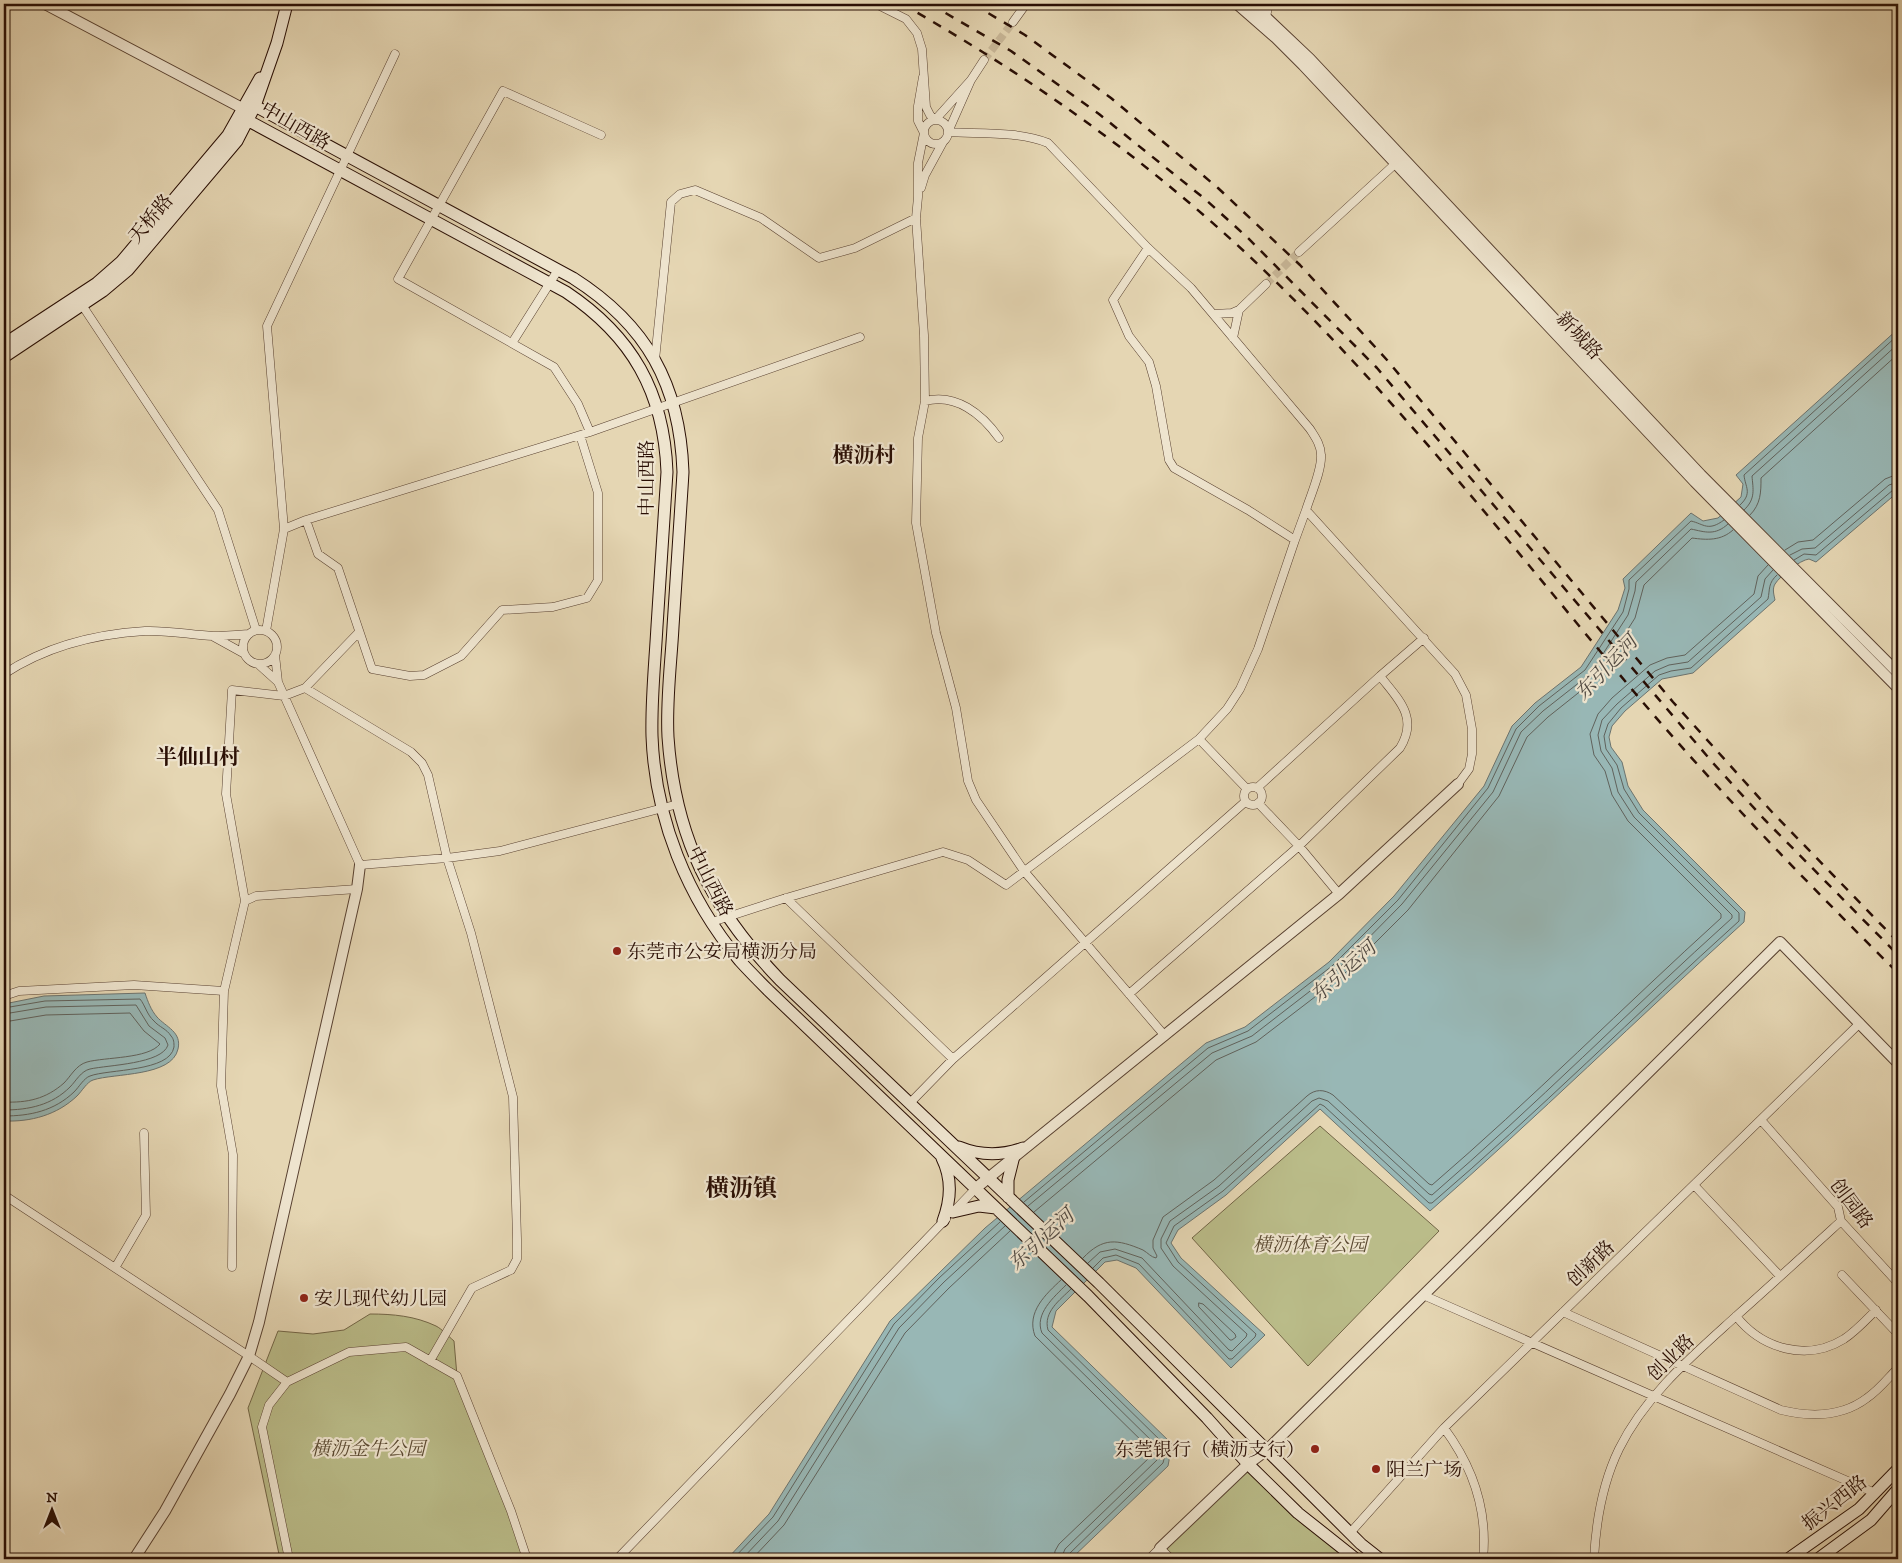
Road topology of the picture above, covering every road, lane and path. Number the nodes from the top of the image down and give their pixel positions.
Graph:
1 (45, 4) edge
2 (287, 4) edge
3 (876, 4) edge
4 (1026, 4) edge
5 (1237, 4) edge
6 (1252, 4) edge
7 (1269, 4) edge
8 (1263, 20) junction
9 (1013, 22) tunnel mouth
10 (395, 54) dead end
11 (272, 57) junction
12 (984, 60) tunnel mouth
13 (923, 77) junction
14 (971, 80) junction
15 (255, 106) junction
16 (242, 108) junction
17 (247, 120) junction
18 (935, 120) junction
19 (948, 132) junction
20 (924, 133) junction
21 (601, 135) dead end
22 (943, 142) junction
23 (347, 156) junction
24 (1396, 164) junction
25 (340, 170) junction
26 (918, 197) junction
27 (439, 206) junction
28 (916, 218) junction
29 (431, 220) junction
30 (1148, 248) junction
31 (1299, 252) tunnel mouth
32 (558, 270) junction
33 (550, 284) junction
34 (1266, 284) tunnel mouth
35 (80, 301) junction
36 (1239, 310) junction
37 (1214, 314) junction
38 (860, 337) dead end
39 (1233, 338) junction
40 (512, 343) junction
41 (4, 344) edge
42 (4, 357) edge
43 (655, 360) junction
44 (925, 401) junction
45 (674, 403) junction
46 (658, 408) junction
47 (590, 432) junction
48 (580, 436) junction
49 (999, 438) dead end
50 (1719, 500) junction
51 (1306, 510) junction
52 (306, 520) junction
53 (284, 529) junction
54 (1294, 540) junction
55 (1792, 574) junction
56 (256, 630) junction
57 (266, 631) junction
58 (359, 632) junction
59 (248, 634) junction
60 (212, 636) junction
61 (1424, 638) junction
62 (244, 653) junction
63 (275, 655) junction
64 (258, 664) junction
65 (1898, 673) edge
66 (4, 674) edge
67 (1380, 676) junction
68 (278, 682) junction
69 (305, 688) junction
70 (1898, 688) edge
71 (284, 696) junction
72 (1199, 739) junction
73 (1458, 784) joint
74 (1257, 788) junction
75 (1247, 789) junction
76 (1245, 802) junction
77 (1258, 803) junction
78 (678, 804) junction
79 (662, 808) junction
80 (1299, 846) junction
81 (447, 858) junction
82 (360, 865) junction
83 (1024, 871) junction
84 (357, 889) junction
85 (1339, 894) junction
86 (786, 898) junction
87 (245, 901) junction
88 (727, 917) junction
89 (712, 922) junction
90 (1084, 942) junction
91 (224, 991) junction
92 (1129, 994) junction
93 (4, 996) edge
94 (1860, 1023) junction
95 (1165, 1036) junction
96 (952, 1059) junction
97 (1898, 1062) edge
98 (910, 1103) junction
99 (1760, 1120) junction
100 (144, 1133) dead end
101 (952, 1143) junction
102 (1018, 1152) junction
103 (940, 1154) junction
104 (988, 1177) junction
105 (1694, 1185) junction
106 (976, 1188) junction
107 (4, 1195) edge
108 (1008, 1197) junction
109 (996, 1208) junction
110 (952, 1212) junction
111 (943, 1221) junction
112 (1841, 1221) junction
113 (232, 1267) dead end
114 (115, 1268) junction
115 (1842, 1275) dead end
116 (1780, 1276) junction
117 (1898, 1283) edge
118 (1423, 1295) junction
119 (1876, 1310) junction
120 (1563, 1312) junction
121 (1736, 1316) junction
122 (1898, 1334) edge
123 (1532, 1342) junction
124 (249, 1356) junction
125 (430, 1361) junction
126 (1682, 1366) junction
127 (1898, 1368) edge
128 (287, 1382) junction
129 (1654, 1396) junction
130 (1444, 1428) junction
131 (1267, 1450) junction
132 (1248, 1464) junction
133 (1898, 1470) edge
134 (1898, 1489) edge
135 (1875, 1493) junction
136 (1350, 1533) junction
137 (1160, 1548) junction
138 (134, 1559) edge
139 (289, 1559) edge
140 (528, 1559) edge
141 (617, 1559) edge
142 (1149, 1559) edge
143 (1170, 1559) edge
144 (1356, 1559) edge
145 (1380, 1559) edge
146 (1483, 1559) edge
147 (1594, 1559) edge
148 (1788, 1559) edge
149 (1818, 1559) edge

1 - 16 street
2 - 11 main road, 天桥路
3 - 13 street
4 - 9 street
5 - 8 street, 新城路
6 - 8 street, 新城路
7 - 8 street
8 - 24 street, 新城路
8 - 50 street, 新城路
10 - 23 street
11 - 15 main road, 天桥路
11 - 16 main road, 天桥路
12 - 14 street
13 - 18 street
13 - 20 street
14 - 18 street
14 - 19 street
15 - 16 main road, 中山西路
15 - 17 main road, 天桥路
15 - 23 main road, 中山西路
16 - 17 main road, 中山西路
16 - 35 main road, 天桥路
17 - 25 main road, 中山西路
17 - 35 main road, 天桥路
18 - 19 street
18 - 20 street
19 - 22 street
19 - 30 street
20 - 22 street
20 - 26 street
21 - 27 street
22 - 26 street
23 - 25 street
23 - 27 main road, 中山西路
24 - 31 street
24 - 50 street, 新城路
25 - 29 main road, 中山西路
25 - 53 street
26 - 28 street
27 - 29 street
27 - 32 main road, 中山西路
28 - 43 street
28 - 44 street
29 - 33 main road, 中山西路
29 - 40 street
30 - 37 street
30 - 54 street
32 - 33 street
32 - 43 main road, 中山西路
33 - 40 street
33 - 46 main road, 中山西路
34 - 36 street
35 - 41 main road, 天桥路
35 - 42 main road, 天桥路
35 - 56 street
36 - 37 street
36 - 39 street
37 - 39 street
38 - 45 street
39 - 51 street
40 - 47 street
43 - 45 main road, 中山西路
44 - 49 street
44 - 83 street
45 - 46 street
45 - 78 main road, 中山西路
46 - 47 street
46 - 79 main road, 中山西路
47 - 48 street
48 - 52 street
48 - 58 street
50 - 55 street, 新城路
51 - 54 street
51 - 61 street
52 - 53 street
52 - 58 street
53 - 57 street
54 - 72 street
55 - 65 street, 新城路
55 - 70 street, 新城路
56 - 57 street
56 - 59 street
57 - 63 street
58 - 69 street
59 - 60 street
59 - 62 street
60 - 62 street
60 - 66 street
61 - 67 street
61 - 73 street
62 - 64 street
63 - 64 street
63 - 68 street
64 - 68 street
67 - 74 street
67 - 80 street
68 - 71 street
69 - 71 street
69 - 81 street
71 - 82 street
71 - 87 street
72 - 75 street
72 - 83 street
73 - 85 street
74 - 75 street
74 - 77 street
75 - 76 street
76 - 77 street
76 - 90 street
77 - 80 street
78 - 79 street
78 - 88 main road, 中山西路
79 - 81 street
79 - 89 main road, 中山西路
80 - 85 street
80 - 92 street
81 - 82 street
81 - 125 street
82 - 84 street
83 - 86 street
83 - 90 street
84 - 87 street
84 - 124 street
85 - 95 street
86 - 88 street
86 - 96 street
87 - 91 street
88 - 89 street
88 - 98 main road, 中山西路
89 - 103 main road, 中山西路
90 - 92 street
90 - 96 street
91 - 93 street
91 - 113 street
92 - 95 street
94 - 97 street
94 - 99 street, 创新路
94 - 118 street
95 - 102 street
96 - 98 street
98 - 101 main road, 中山西路
99 - 105 street, 创新路
99 - 112 street, 创园路
100 - 114 street
101 - 102 main road
101 - 104 main road, 中山西路
102 - 104 street
102 - 108 main road
103 - 106 main road, 中山西路
103 - 111 main road
104 - 106 street
104 - 108 main road, 中山西路
105 - 116 street
105 - 120 street, 创新路
106 - 109 main road, 中山西路
106 - 110 street
107 - 114 street
108 - 131 main road, 中山西路
109 - 110 main road
109 - 132 main road, 中山西路
110 - 111 street
111 - 141 street
112 - 116 street, 创业路
112 - 117 street, 创园路
114 - 124 street
115 - 119 street
116 - 121 street, 创业路
118 - 123 street
118 - 131 street
119 - 121 street
119 - 122 street
120 - 123 street, 创新路
120 - 126 street
121 - 126 street, 创业路
123 - 129 street
123 - 130 street, 创新路
124 - 128 street
124 - 138 street
125 - 128 street
125 - 140 street
126 - 127 street
126 - 129 street, 创业路
128 - 139 street
129 - 135 street
129 - 147 street, 创业路
130 - 136 street, 创新路
130 - 146 street
131 - 132 street
131 - 136 main road, 中山西路
132 - 137 street
132 - 144 main road, 中山西路
133 - 135 main road, 振兴西路
134 - 149 main road, 振兴西路
135 - 148 main road, 振兴西路
136 - 145 main road, 中山西路
137 - 142 street
137 - 143 street

